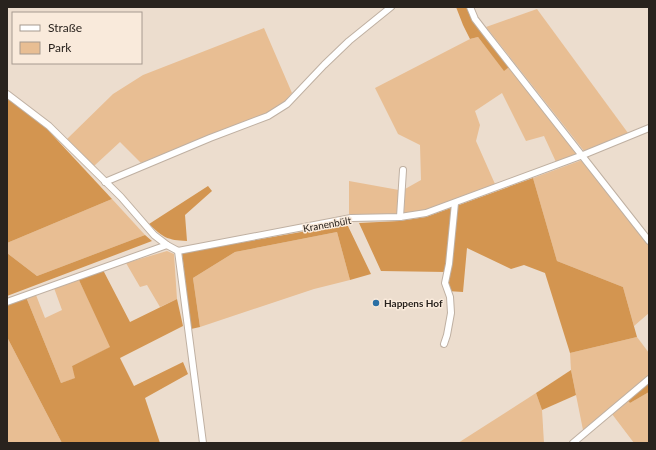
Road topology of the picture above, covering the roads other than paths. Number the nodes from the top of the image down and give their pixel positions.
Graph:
1 (392, 7) edge
2 (470, 7) edge
3 (7, 94) edge
4 (649, 128) edge
5 (583, 155) junction
6 (403, 170) dead end
7 (105, 182) junction
8 (455, 203) junction
9 (400, 217) junction
10 (649, 241) edge
11 (167, 245) junction
12 (178, 251) junction
13 (7, 302) edge
14 (444, 344) dead end
15 (649, 379) edge
16 (203, 443) edge
17 (573, 443) edge

1 - 7 street
2 - 5 street
3 - 7 street
4 - 5 street, Kranenbült
5 - 8 street, Kranenbült
5 - 10 street
6 - 9 street
7 - 11 street
8 - 9 street, Kranenbült
8 - 14 street
9 - 12 street, Kranenbült
11 - 12 street
11 - 13 street
12 - 16 street
15 - 17 street

